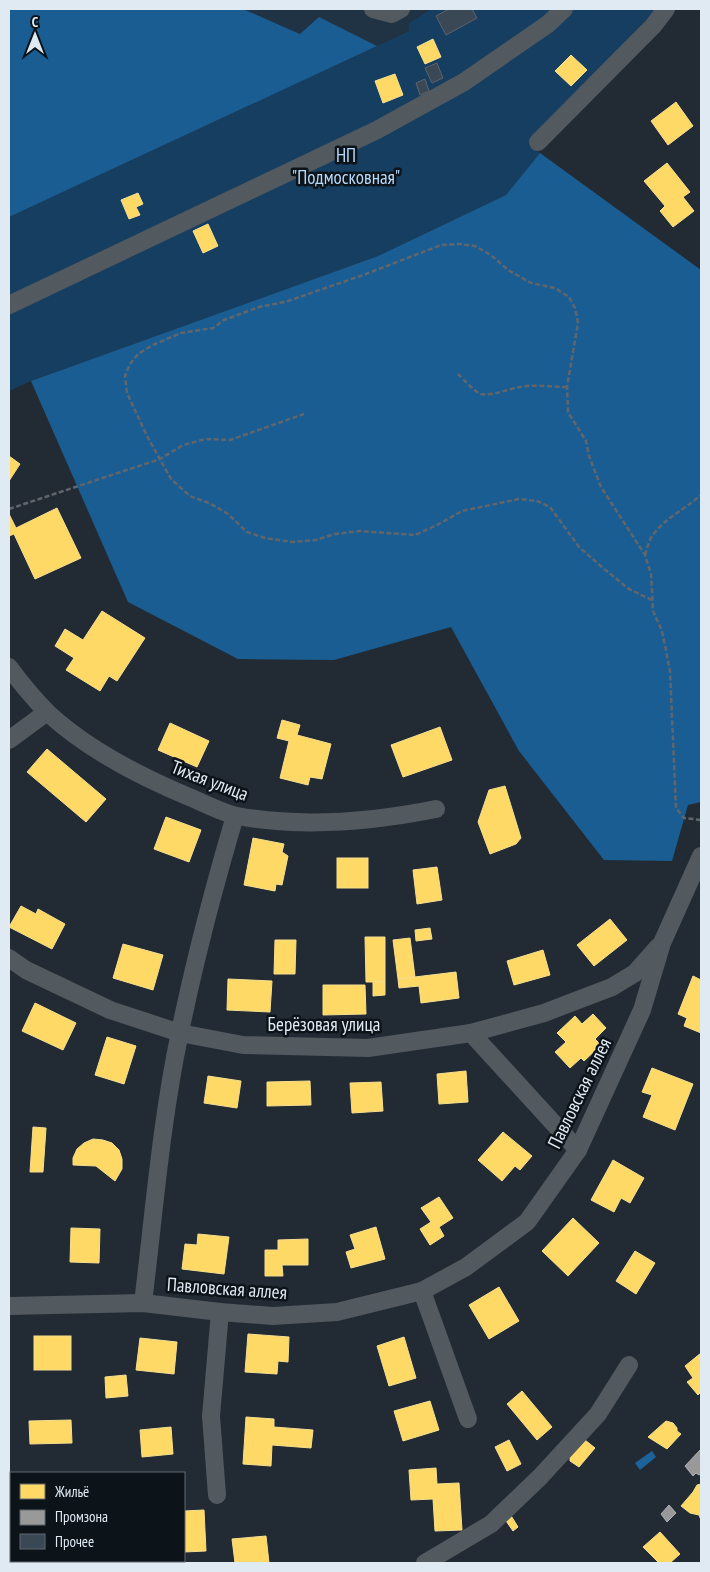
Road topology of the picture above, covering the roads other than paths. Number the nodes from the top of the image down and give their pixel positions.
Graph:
1 (373, 9) edge
2 (401, 9) edge
3 (564, 9) edge
4 (666, 9) edge
5 (538, 142) dead end
6 (9, 305) edge
7 (9, 667) edge
8 (47, 712) junction
9 (9, 740) edge
10 (436, 809) dead end
11 (235, 816) junction
12 (701, 856) edge
13 (662, 943) junction
14 (9, 958) edge
15 (471, 1033) junction
16 (180, 1034) junction
17 (578, 1150) junction
18 (422, 1291) junction
19 (143, 1303) junction
20 (9, 1306) edge
21 (220, 1312) junction
22 (629, 1365) dead end
23 (468, 1420) dead end
24 (217, 1494) dead end
25 (425, 1563) edge

1 - 2 street
3 - 6 street
4 - 5 street
7 - 8 street, Тихая улица
8 - 9 street
8 - 11 street, Тихая улица
10 - 11 street, Тихая улица
11 - 16 street
12 - 13 street
13 - 15 street, Берёзовая улица
13 - 17 street, Павловская аллея
14 - 16 street, Берёзовая улица
15 - 16 street, Берёзовая улица
15 - 17 street
16 - 19 street
17 - 18 street, Павловская аллея
18 - 21 street, Павловская аллея
18 - 23 street
19 - 20 street, Павловская аллея
19 - 21 street, Павловская аллея
21 - 24 street
22 - 25 street

